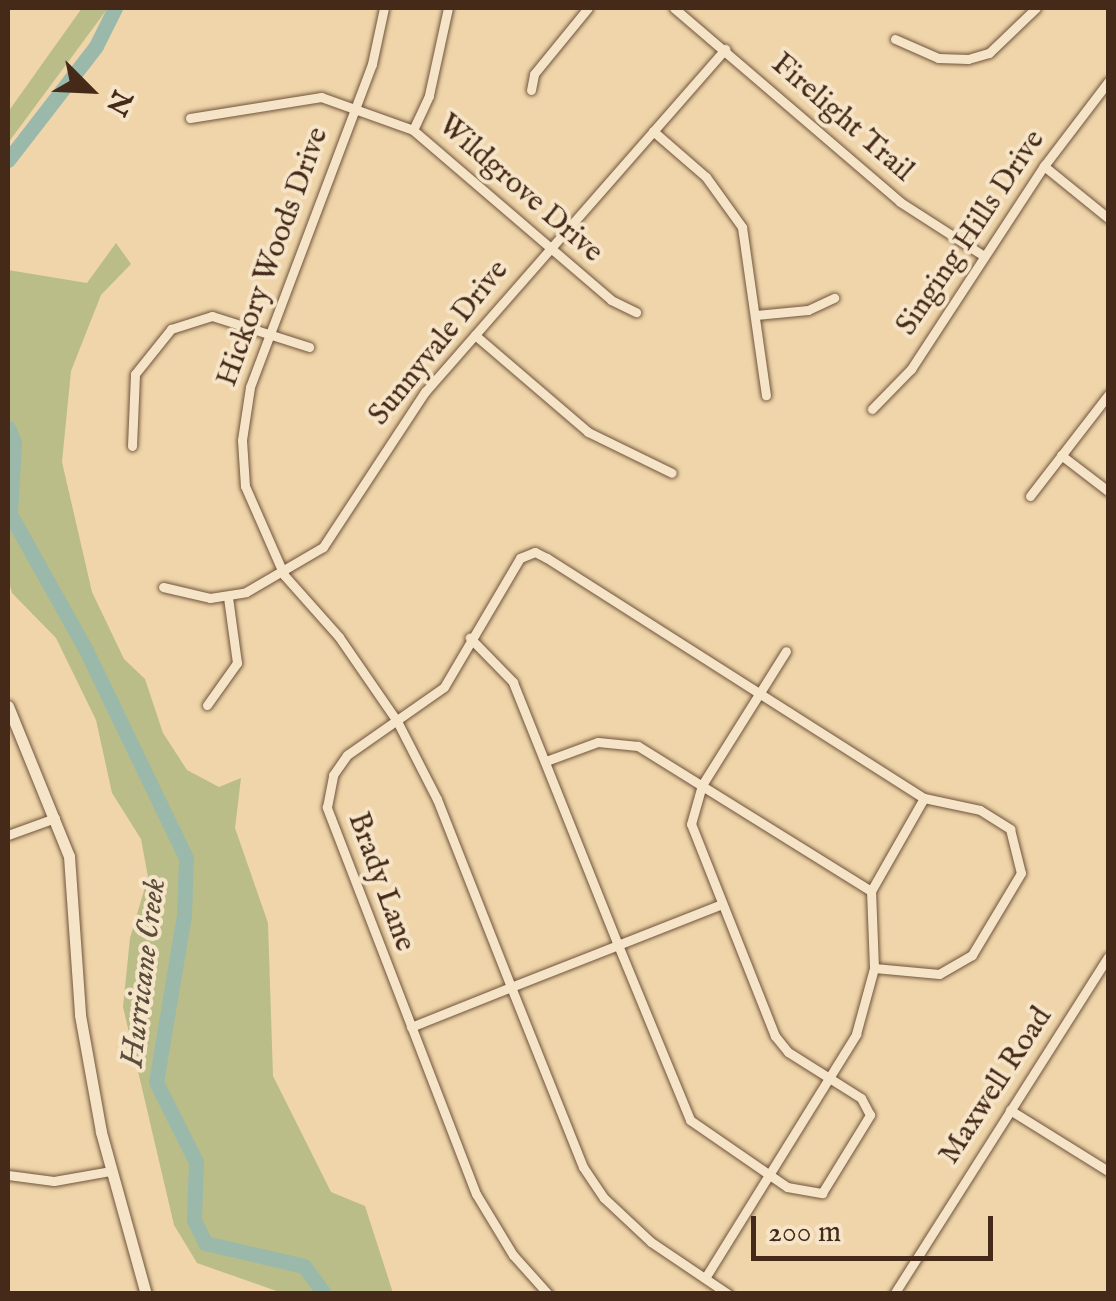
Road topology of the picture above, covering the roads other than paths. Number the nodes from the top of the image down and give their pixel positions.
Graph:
1 (384, 8) edge
2 (448, 8) edge
3 (588, 8) edge
4 (674, 8) edge
5 (1036, 8) edge
6 (895, 39) dead end
7 (724, 50) junction
8 (1108, 82) edge
9 (531, 90) dead end
10 (355, 108) junction
11 (190, 118) dead end
12 (413, 130) junction
13 (653, 131) junction
14 (1044, 166) junction
15 (1108, 218) edge
16 (550, 248) junction
17 (984, 256) junction
18 (834, 298) dead end
19 (636, 312) dead end
20 (756, 315) junction
21 (268, 332) junction
22 (476, 335) junction
23 (309, 347) dead end
24 (766, 395) dead end
25 (1108, 396) edge
26 (872, 409) dead end
27 (132, 446) dead end
28 (1061, 455) junction
29 (672, 473) dead end
30 (1108, 489) edge
31 (1030, 496) dead end
32 (284, 575) junction
33 (163, 587) dead end
34 (228, 596) junction
35 (470, 638) junction
36 (786, 651) dead end
37 (760, 693) junction
38 (207, 705) dead end
39 (8, 706) edge
40 (397, 721) junction
41 (546, 761) junction
42 (702, 785) junction
43 (924, 798) junction
44 (56, 818) junction
45 (8, 835) edge
46 (870, 891) junction
47 (722, 904) junction
48 (618, 945) junction
49 (1108, 957) edge
50 (874, 968) junction
51 (511, 988) junction
52 (411, 1027) junction
53 (828, 1077) junction
54 (1010, 1110) junction
55 (110, 1170) junction
56 (1108, 1172) edge
57 (8, 1175) edge
58 (768, 1175) junction
59 (705, 1278) junction
60 (146, 1294) edge
61 (548, 1294) edge
62 (728, 1294) edge
63 (894, 1294) edge

1 - 10 street, Hickory Woods Drive
2 - 12 street
3 - 9 street
4 - 7 street, Firelight Trail
5 - 6 street
7 - 13 street, Sunnyvale Drive
7 - 17 street, Firelight Trail
8 - 14 street, Singing Hills Drive
10 - 11 street, Wildgrove Drive
10 - 12 street, Wildgrove Drive
10 - 21 street, Hickory Woods Drive
12 - 16 street, Wildgrove Drive
13 - 16 street, Sunnyvale Drive
13 - 20 street
14 - 15 street
14 - 17 street, Singing Hills Drive
16 - 19 street, Wildgrove Drive
16 - 22 street, Sunnyvale Drive
17 - 26 street, Singing Hills Drive
18 - 20 street
20 - 24 street
21 - 23 street
21 - 27 street
21 - 32 street, Hickory Woods Drive
22 - 29 street
22 - 32 street, Sunnyvale Drive
25 - 28 street
28 - 30 street
28 - 31 street
32 - 34 street, Sunnyvale Drive
32 - 40 street, Hickory Woods Drive
33 - 34 street, Sunnyvale Drive
34 - 38 street
35 - 37 street, Brady Lane
35 - 40 street, Brady Lane
35 - 41 street
36 - 37 street
37 - 42 street
37 - 43 street
39 - 44 main road
40 - 51 street, Hickory Woods Drive
40 - 52 street, Brady Lane
41 - 42 street
41 - 48 street
42 - 46 street
42 - 47 street
43 - 46 street
43 - 50 street
44 - 45 street
44 - 55 main road
46 - 50 street
47 - 48 street
47 - 53 street
48 - 51 street
48 - 58 street
49 - 54 street, Maxwell Road
50 - 53 street
51 - 52 street
51 - 59 street, Hickory Woods Drive
52 - 61 street, Brady Lane
53 - 58 street
53 - 58 street
54 - 56 street
54 - 63 street, Maxwell Road
55 - 57 street
55 - 60 main road
58 - 59 street
59 - 62 street, Hickory Woods Drive

